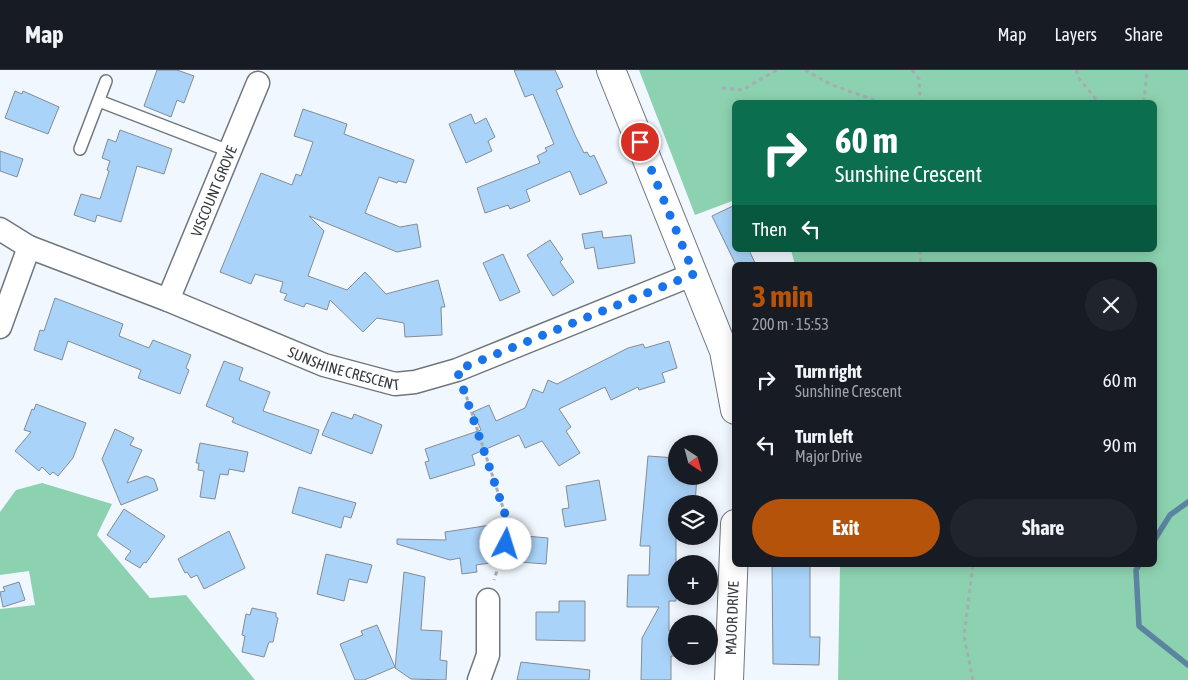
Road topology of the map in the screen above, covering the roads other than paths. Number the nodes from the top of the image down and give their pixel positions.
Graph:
1 (611, 70) edge
2 (258, 76) edge
3 (106, 81) dead end
4 (99, 101) junction
5 (80, 149) dead end
6 (229, 151) junction
7 (0, 229) edge
8 (29, 247) junction
9 (694, 274) junction
10 (168, 300) junction
11 (0, 328) edge
12 (732, 394) edge
13 (733, 567) edge
14 (488, 600) road end
15 (479, 680) edge
16 (729, 680) edge

1 - 9 street
2 - 6 street, VISCOUNT GROVE
3 - 4 lane
4 - 5 lane
4 - 6 lane
6 - 10 street, VISCOUNT GROVE
7 - 8 street, SUNSHINE CRESCENT
8 - 10 street, SUNSHINE CRESCENT
8 - 11 street
9 - 10 street, SUNSHINE CRESCENT
9 - 12 street
13 - 16 street, MAJOR DRIVE
14 - 15 street

